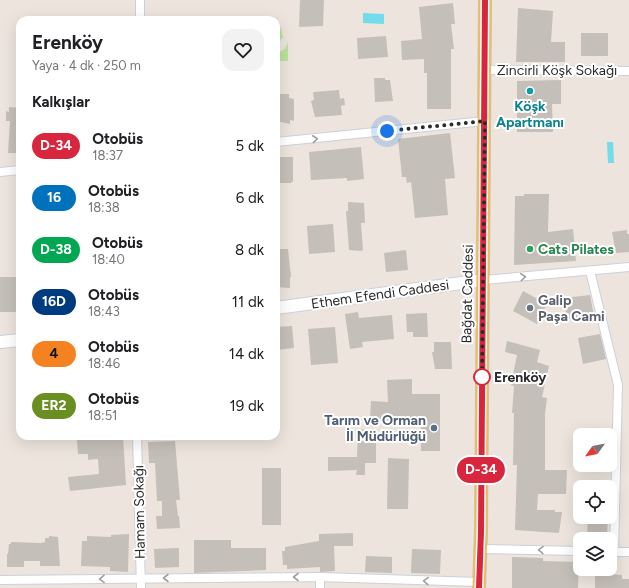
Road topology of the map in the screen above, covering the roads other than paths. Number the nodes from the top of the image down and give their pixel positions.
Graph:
1 (140, 0) edge
2 (485, 0) edge
3 (140, 16) edge
4 (485, 70) junction
5 (629, 71) edge
6 (485, 121) junction
7 (280, 142) edge
8 (16, 170) edge
9 (0, 172) edge
10 (629, 266) edge
11 (590, 271) junction
12 (484, 280) junction
13 (280, 307) edge
14 (16, 340) edge
15 (0, 342) edge
16 (137, 440) edge
17 (613, 532) edge
18 (481, 549) junction
19 (573, 551) edge
20 (617, 552) edge
21 (629, 552) edge
22 (320, 577) junction
23 (141, 578) junction
24 (0, 580) edge
25 (479, 585) edge
26 (141, 588) edge
27 (320, 588) edge

1 - 3 street
2 - 4 main road, Bağdat Caddesi
4 - 5 street, Zincirli Köşk Sokağı
4 - 6 main road, Bağdat Caddesi
7 -> 6 street
6 - 12 main road, Bağdat Caddesi
8 - 9 street
10 - 11 street
12 -> 11 street
11 - 17 street
12 - 13 main road, Ethem Efendi Caddesi
12 - 18 main road, Bağdat Caddesi
14 - 15 main road
16 - 23 street, Hamam Sokağı
19 -> 18 street
18 - 25 main road, Bağdat Caddesi
20 - 21 street
22 -> 23 street
25 -> 22 street
22 - 27 street
23 -> 24 street
23 - 26 street, Hamam Sokağı

